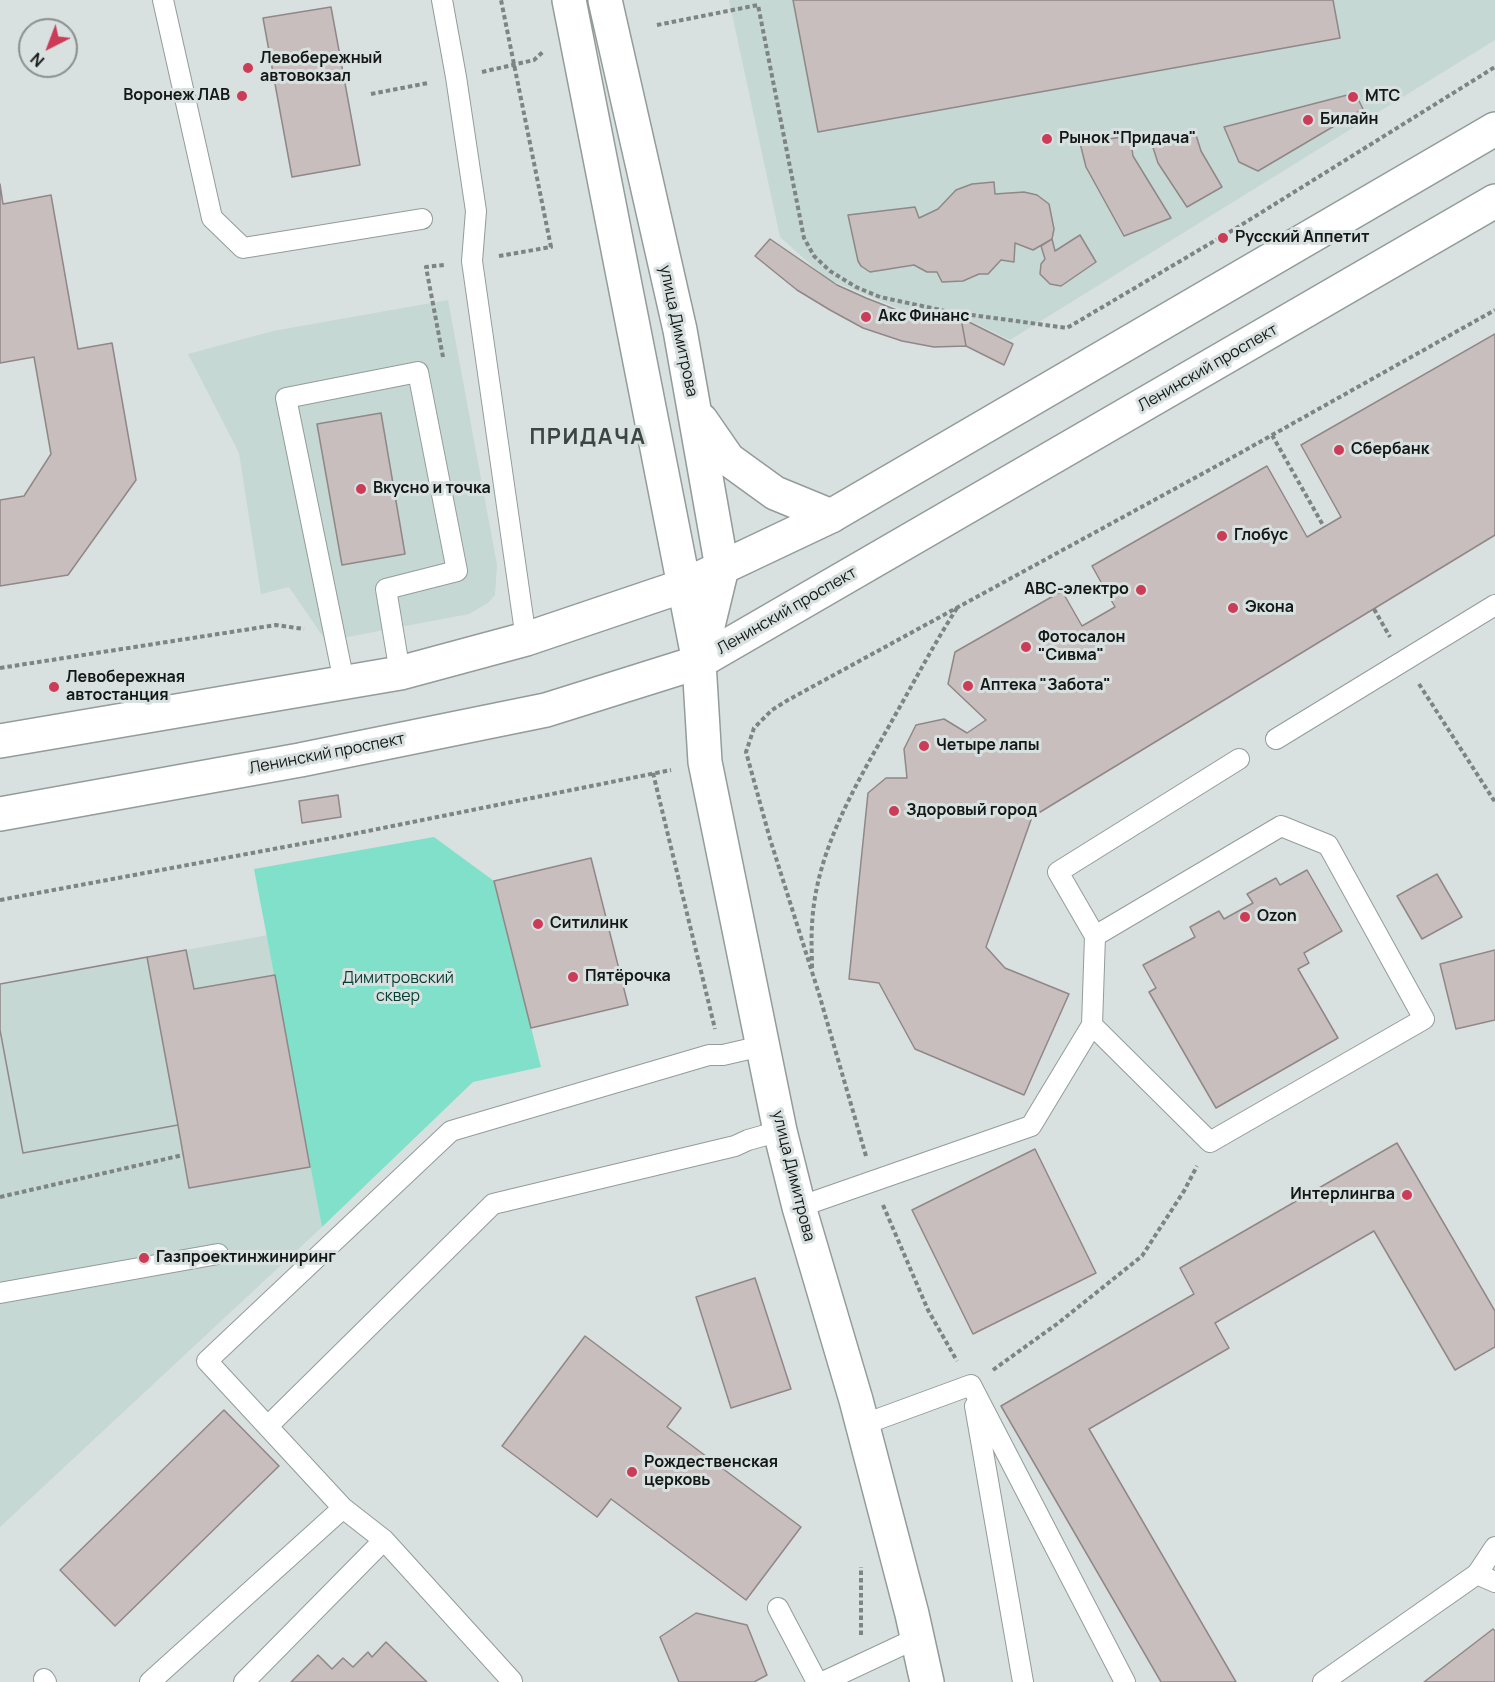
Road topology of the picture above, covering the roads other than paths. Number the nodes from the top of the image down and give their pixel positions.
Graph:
1 (163, 0) edge
2 (442, 0) edge
3 (569, 0) edge
4 (605, 0) edge
5 (1495, 129) edge
6 (1495, 201) edge
7 (422, 219) dead end
8 (695, 412) junction
9 (831, 516) junction
10 (722, 568) junction
11 (683, 586) junction
12 (1495, 605) edge
13 (526, 639) junction
14 (699, 662) junction
15 (400, 673) junction
16 (344, 682) junction
17 (1276, 739) dead end
18 (0, 741) edge
19 (1239, 759) dead end
20 (0, 814) edge
21 (1095, 936) junction
22 (1092, 1025) junction
23 (762, 1046) junction
24 (780, 1131) junction
25 (799, 1207) junction
26 (218, 1254) dead end
27 (0, 1293) edge
28 (971, 1385) junction
29 (862, 1425) junction
30 (268, 1426) junction
31 (343, 1508) junction
32 (384, 1540) junction
33 (1495, 1547) edge
34 (1477, 1574) junction
35 (1495, 1582) edge
36 (778, 1608) dead end
37 (917, 1638) junction
38 (150, 1682) edge
39 (244, 1682) edge
40 (510, 1682) edge
41 (817, 1682) edge
42 (823, 1682) edge
43 (927, 1682) edge
44 (1023, 1682) edge
45 (1125, 1682) edge
46 (1323, 1682) edge

1 - 7 lane
2 - 13 lane
3 - 11 main road, улица Димитрова
4 - 8 main road, улица Димитрова
5 - 9 main road
6 - 14 main road, Ленинский проспект
8 - 9 main road
8 - 10 main road, улица Димитрова
9 - 10 main road
10 - 11 main road
10 - 14 main road, улица Димитрова
11 - 13 main road
11 - 14 main road, улица Димитрова
12 - 17 lane
13 - 15 main road
14 - 20 main road, Ленинский проспект
14 - 23 main road, улица Димитрова
15 - 16 main road
15 - 16 lane
16 - 18 main road
19 - 21 lane
21 - 22 lane
21 - 22 lane
22 - 25 lane
23 - 24 main road, улица Димитрова
23 - 30 lane
24 - 25 main road, улица Димитрова
24 - 30 lane
25 - 29 main road, улица Димитрова
26 - 27 lane
28 - 29 lane
28 - 44 lane
28 - 45 lane
29 - 37 main road, улица Димитрова
30 - 31 lane
31 - 32 lane
31 - 38 lane
32 - 39 lane
32 - 40 lane
33 - 34 lane
34 - 35 lane
34 - 46 lane
36 - 41 lane
37 - 42 lane
37 - 43 main road, улица Димитрова

